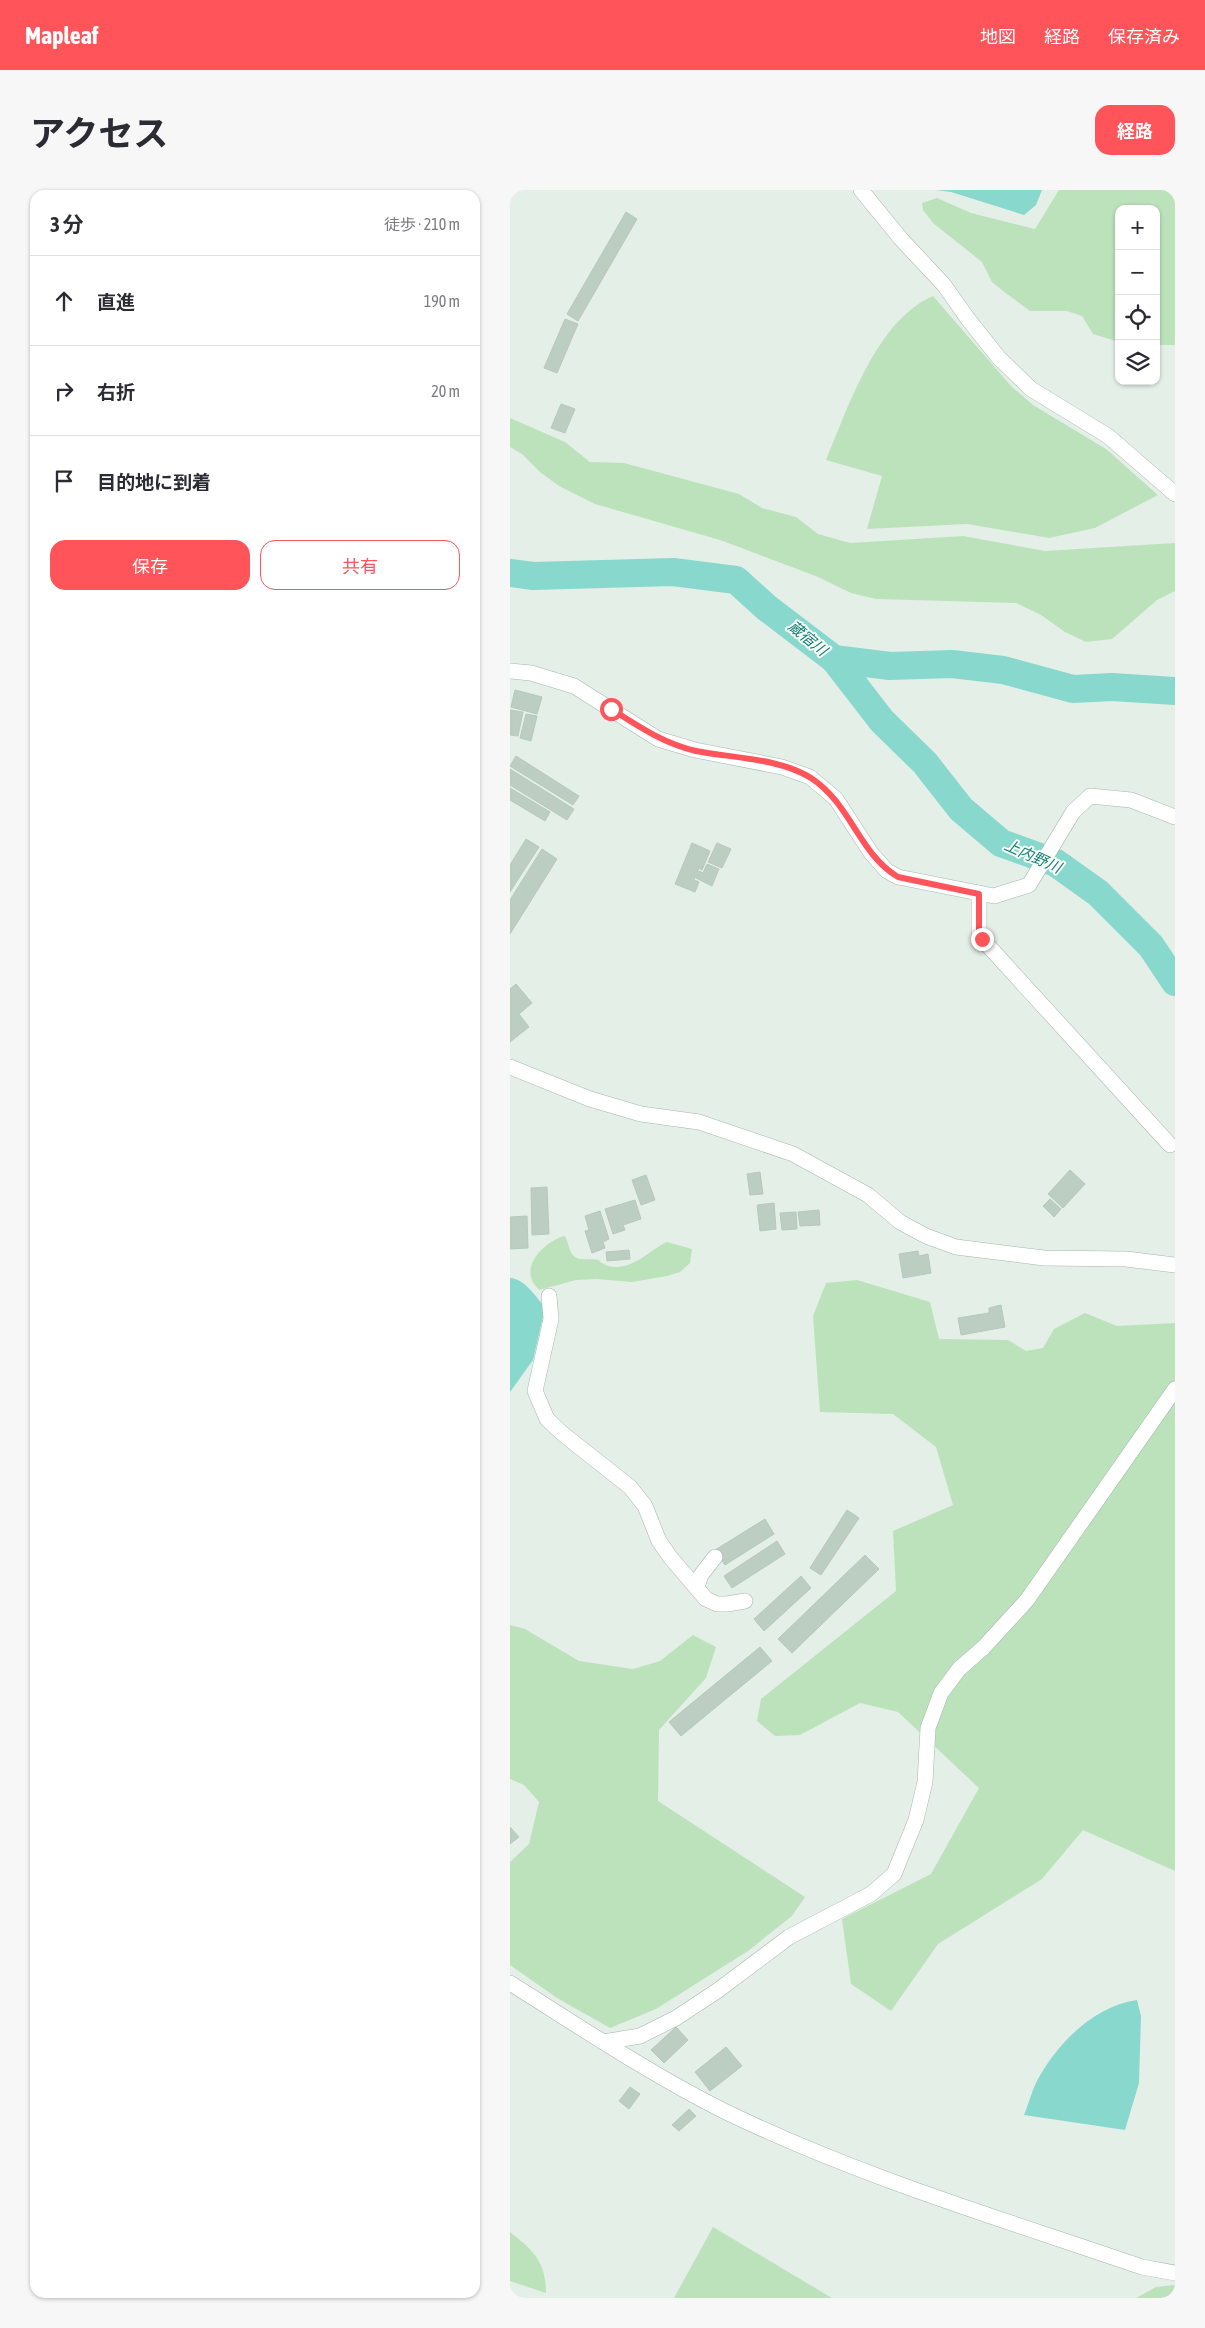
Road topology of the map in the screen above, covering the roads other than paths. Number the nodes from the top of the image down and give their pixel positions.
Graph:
1 (861, 190) edge
2 (1175, 494) edge
3 (510, 672) edge
4 (1175, 817) edge
5 (979, 894) junction
6 (510, 1067) edge
7 (1170, 1145) dead end
8 (1175, 1264) edge
9 (549, 1296) dead end
10 (1175, 1388) edge
11 (715, 1557) dead end
12 (698, 1587) junction
13 (745, 1601) dead end
14 (510, 1983) edge
15 (603, 2042) junction
16 (1175, 2272) edge

1 - 2 street
3 - 5 street
4 - 5 street
5 - 7 street
6 - 8 street
9 - 12 street
10 - 15 street
11 - 12 street
12 - 13 street
14 - 15 street
15 - 16 street

